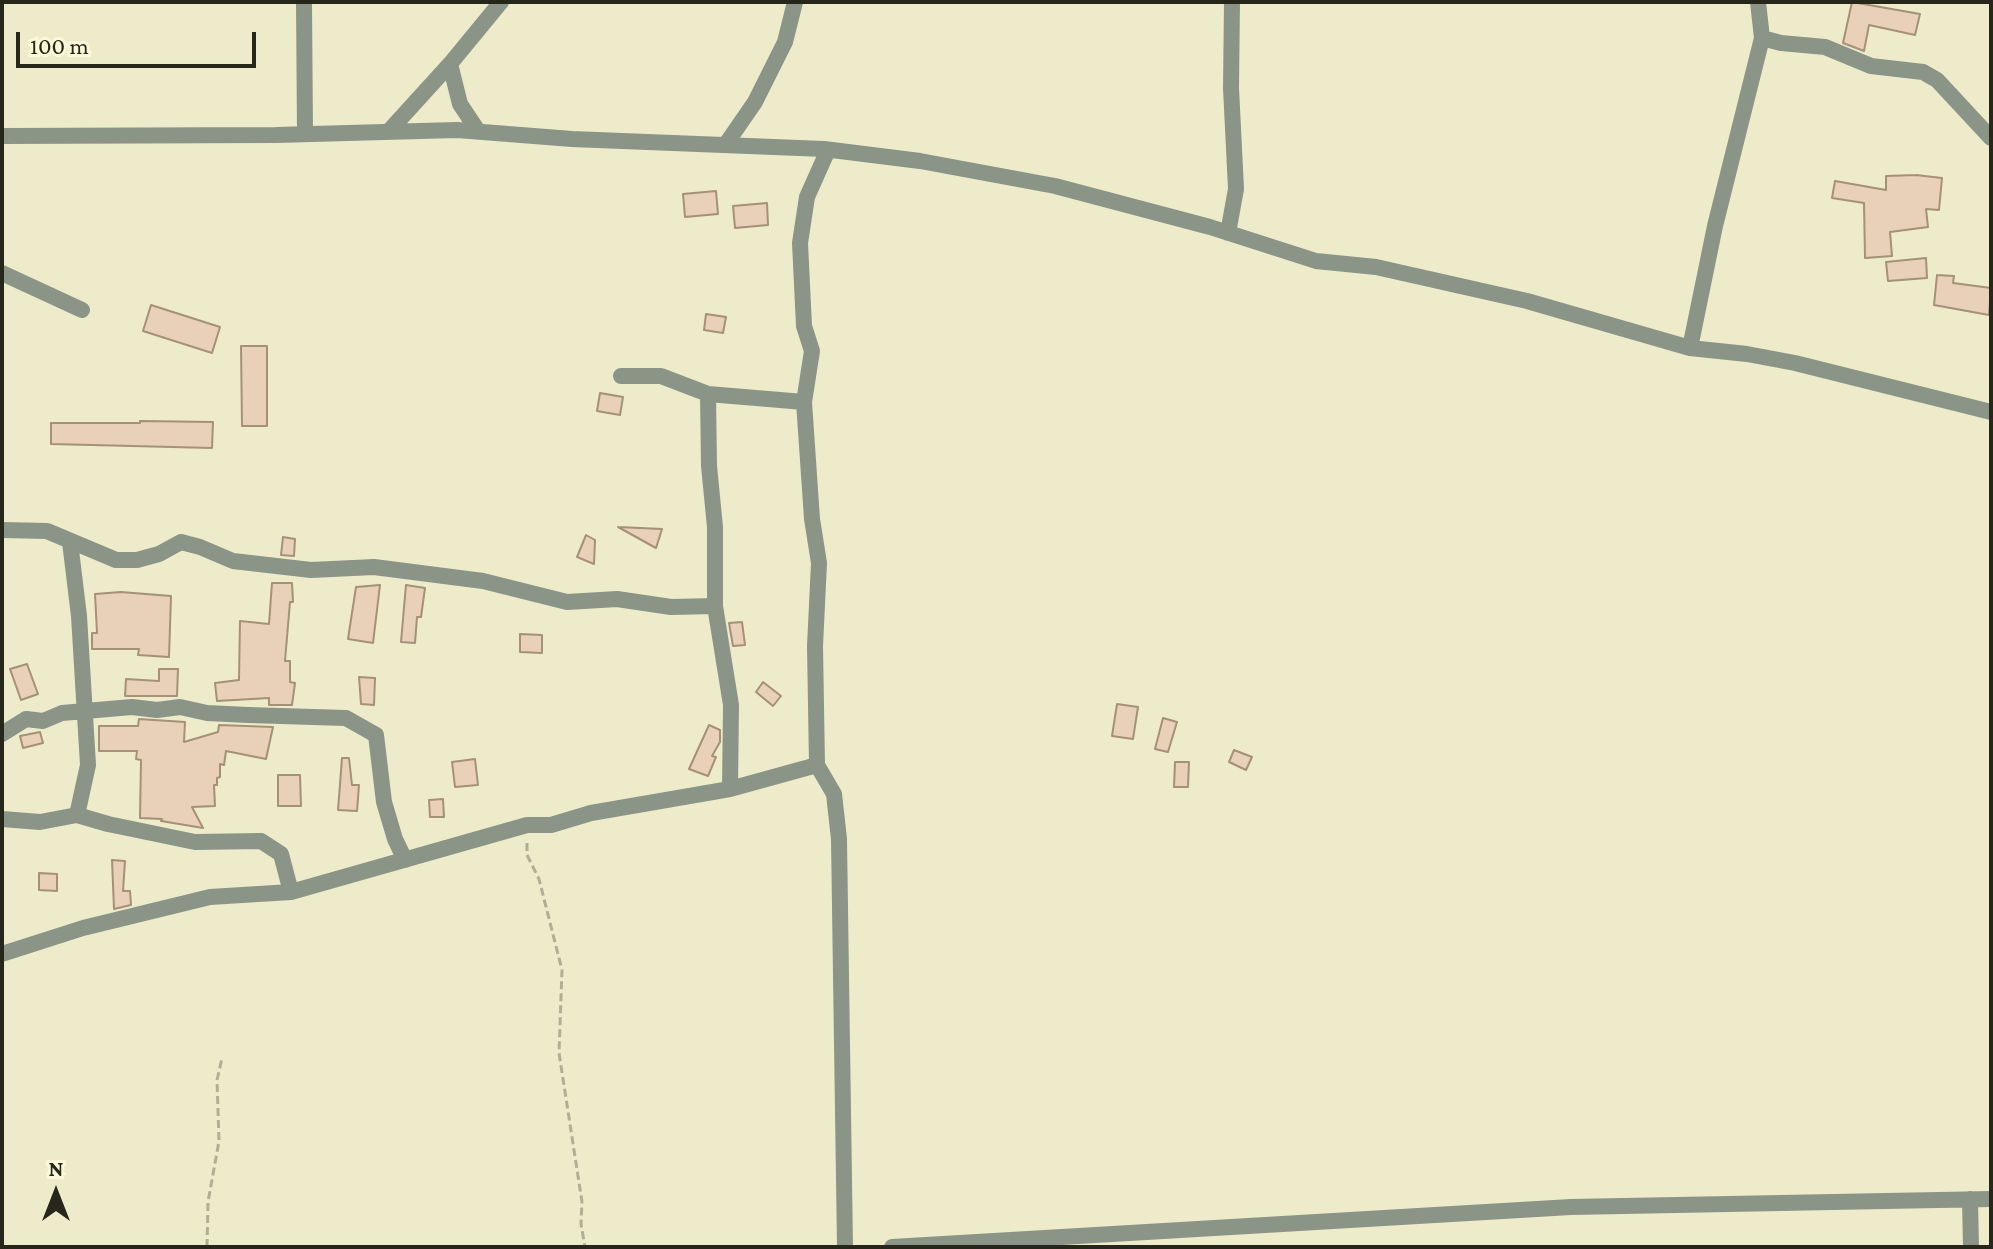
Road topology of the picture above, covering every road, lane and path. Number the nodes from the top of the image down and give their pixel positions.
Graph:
1 (304, 2) edge
2 (501, 2) edge
3 (795, 2) edge
4 (1232, 2) edge
5 (1758, 2) edge
6 (1762, 38) junction
7 (450, 64) junction
8 (390, 130) junction
9 (478, 131) junction
10 (305, 134) junction
11 (2, 136) edge
12 (1991, 138) edge
13 (726, 144) junction
14 (828, 150) junction
15 (1228, 233) junction
16 (2, 273) edge
17 (82, 310) dead end
18 (1690, 348) junction
19 (621, 376) dead end
20 (708, 394) junction
21 (804, 402) junction
22 (1991, 412) edge
23 (2, 530) edge
24 (70, 542) junction
25 (715, 606) junction
26 (84, 711) junction
27 (2, 734) edge
28 (817, 765) junction
29 (730, 789) junction
30 (77, 815) junction
31 (2, 819) edge
32 (527, 825) junction
33 (405, 860) junction
34 (291, 892) junction
35 (2, 954) edge
36 (222, 1058) dead end
37 (1970, 1199) junction
38 (1991, 1199) edge
39 (207, 1247) edge
40 (585, 1247) edge
41 (845, 1247) edge
42 (892, 1247) edge
43 (1971, 1247) edge

1 - 10 street
2 - 7 street
3 - 13 street
4 - 15 street
5 - 6 street
6 - 12 street
6 - 18 street
7 - 8 street
7 - 9 street
8 - 9 street
8 - 10 street
9 - 13 street
10 - 11 street
13 - 14 street
14 - 15 street
14 - 21 street
15 - 18 street
16 - 17 street
18 - 22 street
19 - 20 street
20 - 21 street
20 - 25 street
21 - 28 street
23 - 24 street
24 - 25 street
24 - 26 street
25 - 29 street
26 - 27 street
26 - 30 street
26 - 33 street
28 - 29 street
28 - 41 street
29 - 32 street
30 - 31 street
30 - 34 street
32 - 33 street
32 - 40 path
33 - 34 street
34 - 35 street
36 - 39 path
37 - 38 street
37 - 42 street
37 - 43 street

